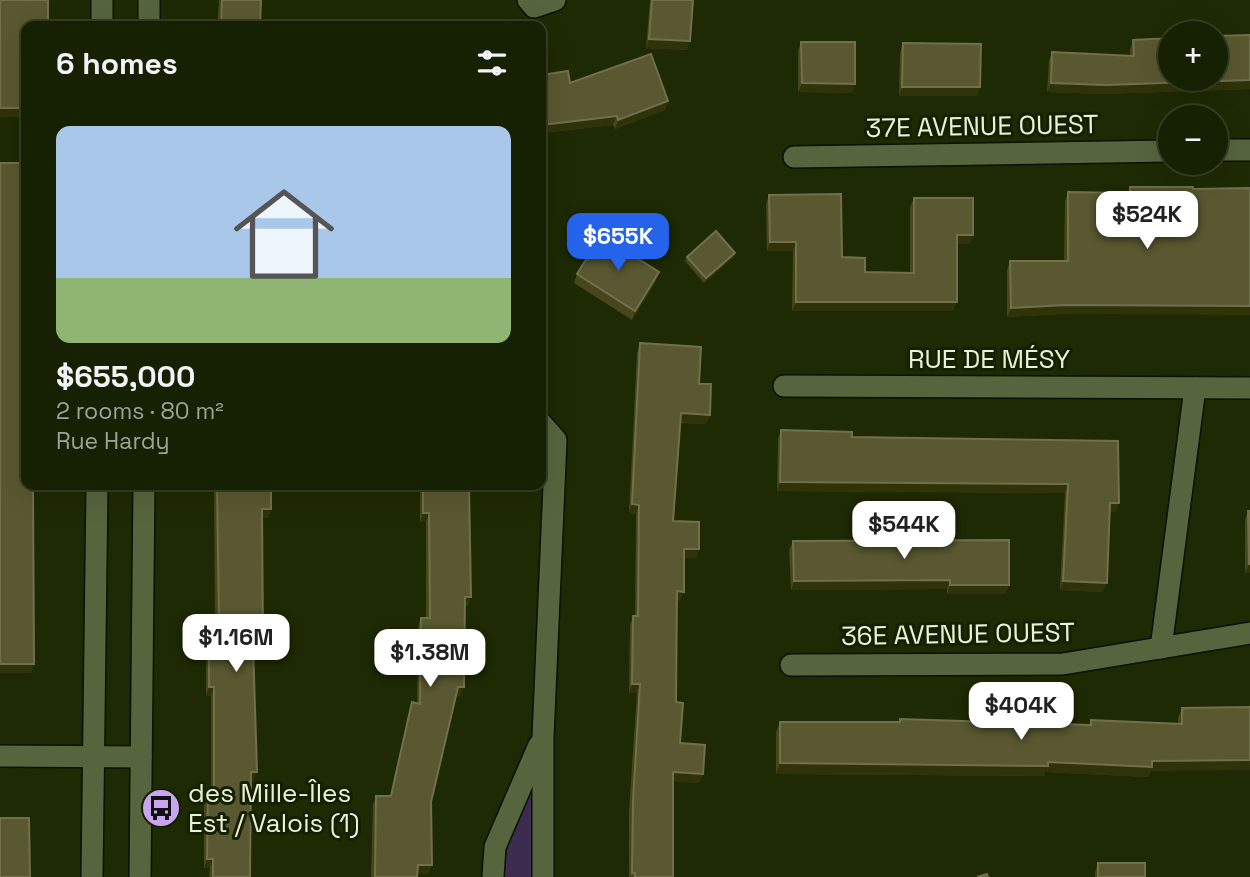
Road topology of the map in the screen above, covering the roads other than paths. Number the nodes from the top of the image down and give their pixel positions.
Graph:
1 (102, 0) edge
2 (149, 0) edge
3 (528, 0) edge
4 (555, 0) edge
5 (102, 21) edge
6 (149, 21) edge
7 (1228, 150) edge
8 (1250, 150) edge
9 (1158, 151) edge
10 (794, 157) dead end
11 (784, 386) dead end
12 (1195, 388) junction
13 (1250, 388) edge
14 (546, 429) edge
15 (97, 490) edge
16 (144, 490) edge
17 (1250, 633) edge
18 (1161, 648) junction
19 (791, 665) dead end
20 (543, 737) junction
21 (0, 756) edge
22 (94, 756) junction
23 (141, 757) junction
24 (92, 877) edge
25 (140, 877) edge
26 (493, 877) edge
27 (543, 877) edge

1 - 5 street
2 - 6 street
3 - 4 street
7 - 8 street
9 - 10 street, 37E AVENUE OUEST
11 - 12 street, RUE DE MÉSY
12 - 13 street, RUE DE MÉSY
12 - 18 street
14 - 20 street
15 - 22 street
16 - 23 street
17 - 18 street, 36E AVENUE OUEST
18 - 19 street, 36E AVENUE OUEST
20 - 26 street
20 - 27 street
21 - 22 street
22 - 23 street
22 - 24 street
23 - 25 street

